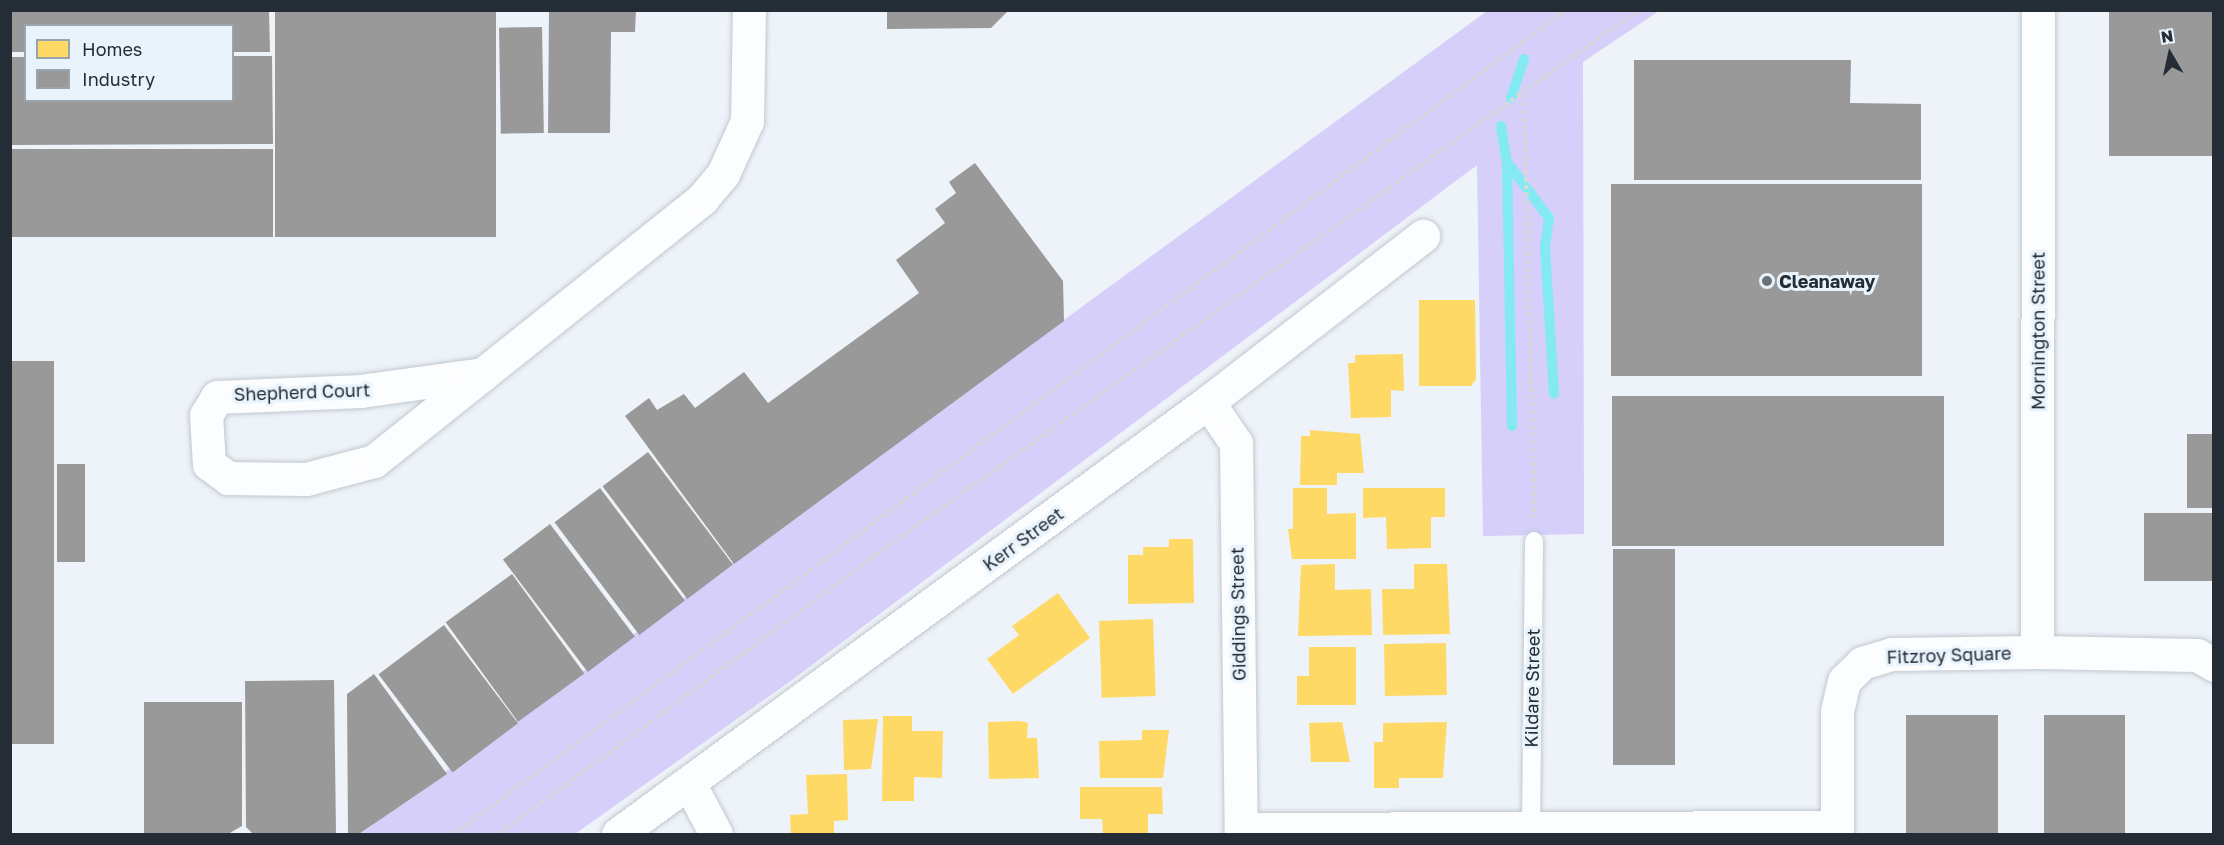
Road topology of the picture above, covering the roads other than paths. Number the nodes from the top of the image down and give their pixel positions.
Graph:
1 (748, 10) edge
2 (2038, 10) edge
3 (1423, 236) dead end
4 (483, 374) junction
5 (1208, 402) junction
6 (1534, 541) road end
7 (2037, 652) junction
8 (2214, 665) edge
9 (690, 785) junction
10 (1837, 831) edge
11 (1241, 832) edge
12 (1531, 832) edge
13 (618, 834) edge
14 (716, 834) edge

1 - 4 street, Shepherd Court
2 - 7 street, Mornington Street
3 - 5 street, Kerr Street
4 - 4 street, Shepherd Court
5 - 9 street, Kerr Street
5 - 11 street, Giddings Street
6 - 12 lane, Kildare Street
7 - 8 street, Fitzroy Square
7 - 10 street, Fitzroy Square
9 - 13 street, Kerr Street
9 - 14 street
10 - 12 street
11 - 12 street

